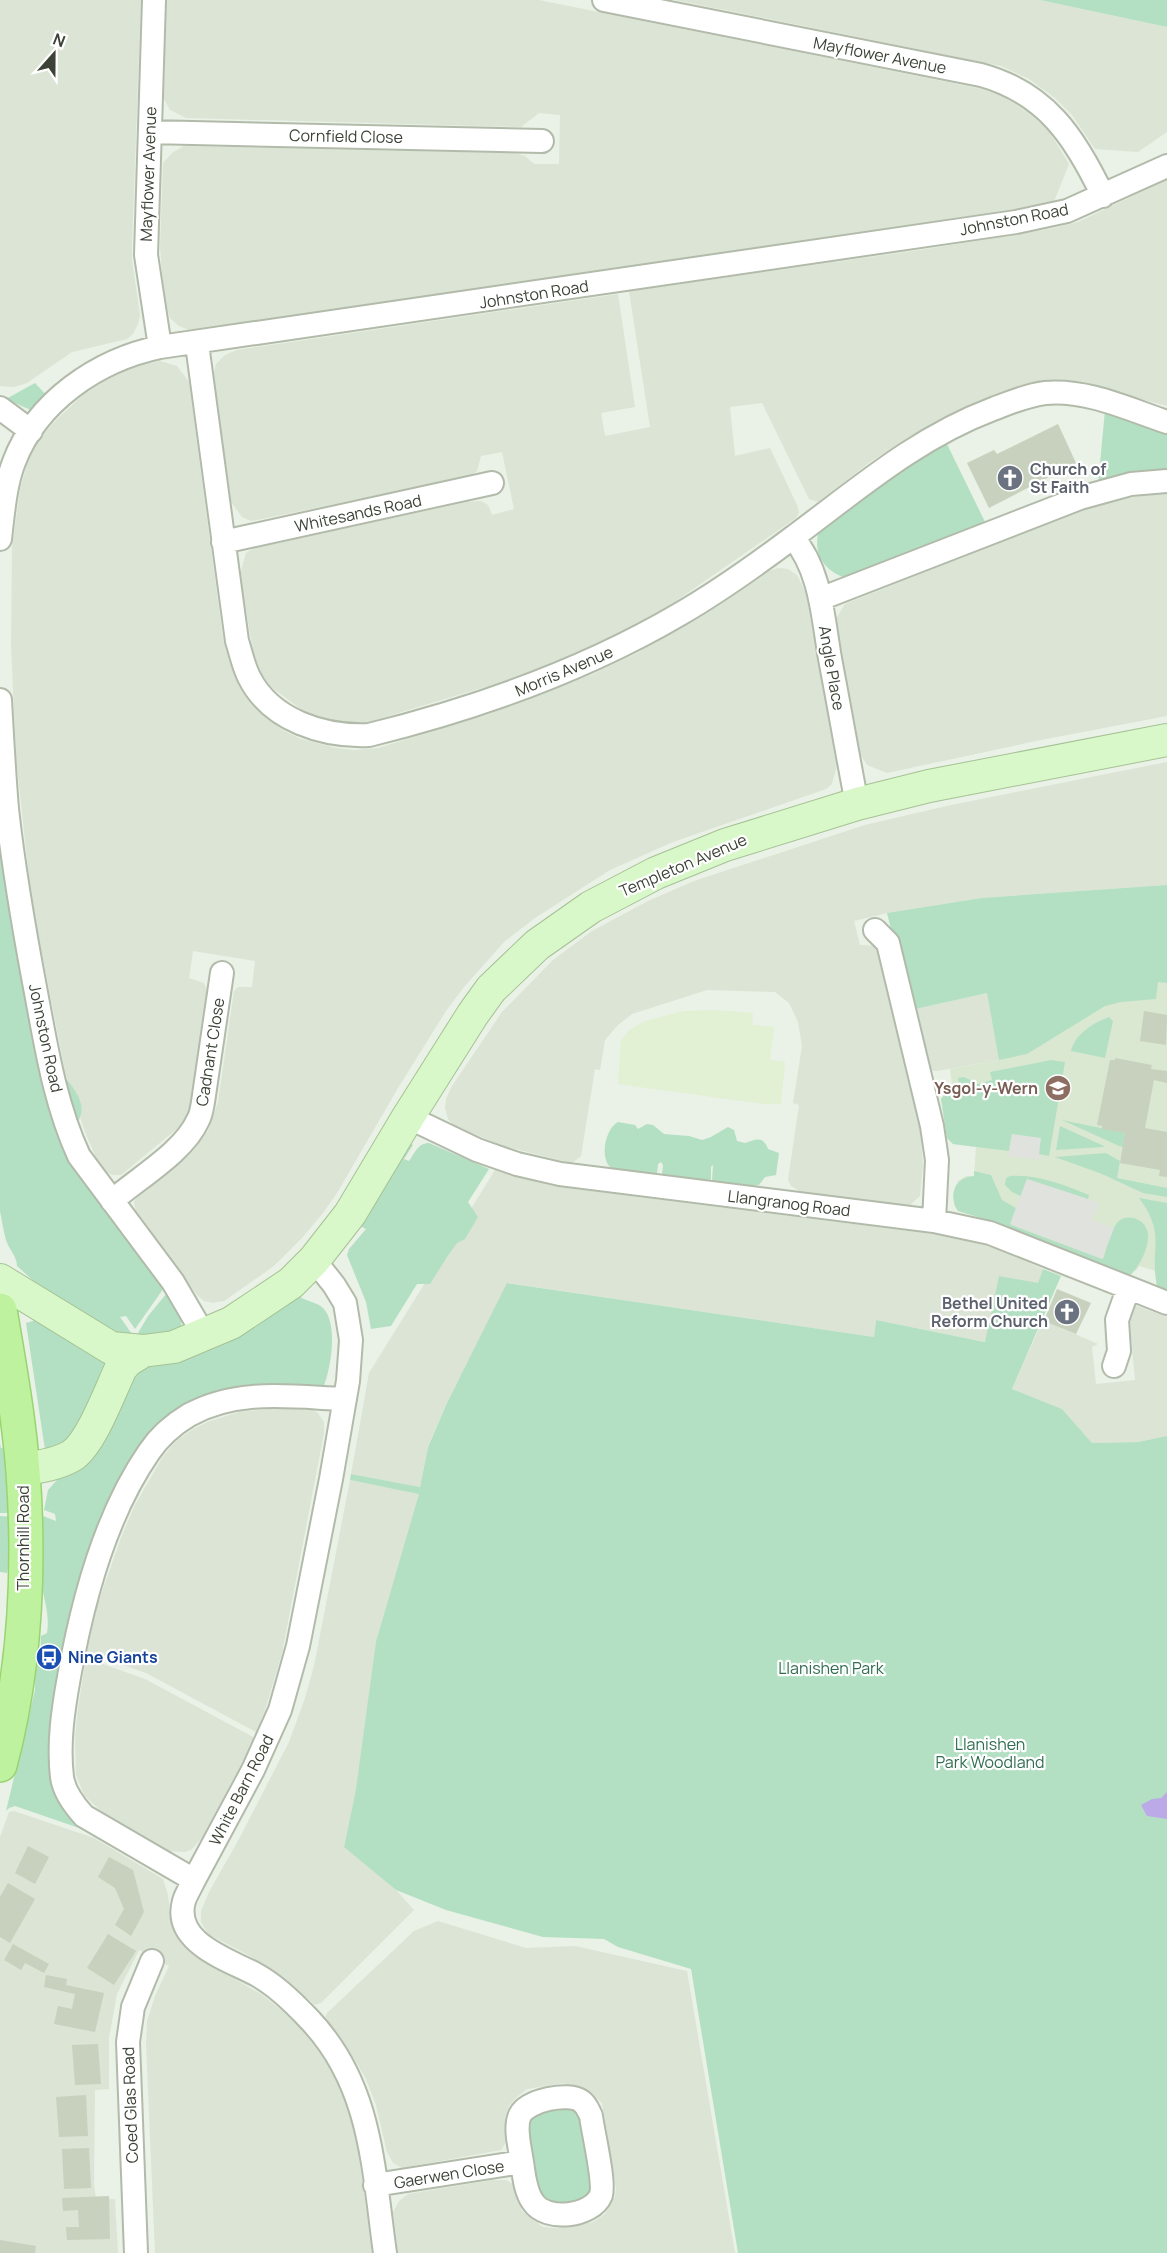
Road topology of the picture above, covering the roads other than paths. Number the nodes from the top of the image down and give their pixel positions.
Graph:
1 (154, 0) edge
2 (604, 0) edge
3 (150, 132) junction
4 (542, 141) dead end
5 (1167, 166) edge
6 (1103, 196) junction
7 (197, 344) junction
8 (160, 348) junction
9 (0, 408) edge
10 (1167, 422) edge
11 (31, 430) junction
12 (1167, 481) edge
13 (492, 483) dead end
14 (793, 538) junction
15 (0, 539) edge
16 (223, 542) junction
17 (820, 599) junction
18 (0, 700) edge
19 (1167, 740) edge
20 (857, 804) junction
21 (875, 930) dead end
22 (222, 973) dead end
23 (408, 1117) junction
24 (112, 1201) junction
25 (934, 1221) junction
26 (314, 1260) junction
27 (0, 1280) edge
28 (1128, 1289) junction
29 (1167, 1303) edge
30 (0, 1310) edge
31 (204, 1335) junction
32 (143, 1352) junction
33 (1114, 1366) dead end
34 (7, 1397) edge
35 (345, 1400) junction
36 (23, 1469) junction
37 (0, 1765) edge
38 (194, 1880) junction
39 (153, 1961) dead end
40 (522, 2162) junction
41 (375, 2185) junction
42 (136, 2253) edge
43 (385, 2253) edge

1 - 3 street, Mayflower Avenue
2 - 6 street, Mayflower Avenue
3 - 4 street, Cornfield Close
3 - 8 street, Mayflower Avenue
5 - 6 street, Johnston Road
6 - 7 street, Johnston Road
7 - 8 street, Johnston Road
7 - 16 street, Morris Avenue
8 - 11 street, Johnston Road
9 - 11 street
10 - 14 street, Morris Avenue
11 - 15 street, Johnston Road
12 - 17 street
13 - 16 street, Whitesands Road
14 - 16 street, Morris Avenue
14 - 17 street, Angle Place
17 - 20 street, Angle Place
18 - 24 street, Johnston Road
19 - 20 street, Templeton Avenue
20 - 23 street, Templeton Avenue
21 - 25 street
22 - 24 street, Cadnant Close
23 - 25 street, Llangranog Road
23 - 26 street, Templeton Avenue
24 - 31 street, Johnston Road
25 - 28 street, Llangranog Road
26 - 31 street, Templeton Avenue
26 - 35 street, White Barn Road
27 - 32 street, Templeton Avenue
28 - 29 street, Llangranog Road
28 - 33 street
30 - 34 main road, Thornhill Road
31 - 32 street, Templeton Avenue
32 - 36 street, Templeton Avenue
34 - 36 main road, Thornhill Road
35 - 38 street, White Barn Road
35 - 38 street
36 - 37 main road, Thornhill Road
38 - 41 street, White Barn Road
39 - 42 street, Coed Glas Road
40 - 40 street, Gaerwen Close
40 - 41 street, Gaerwen Close
41 - 43 street, White Barn Road

